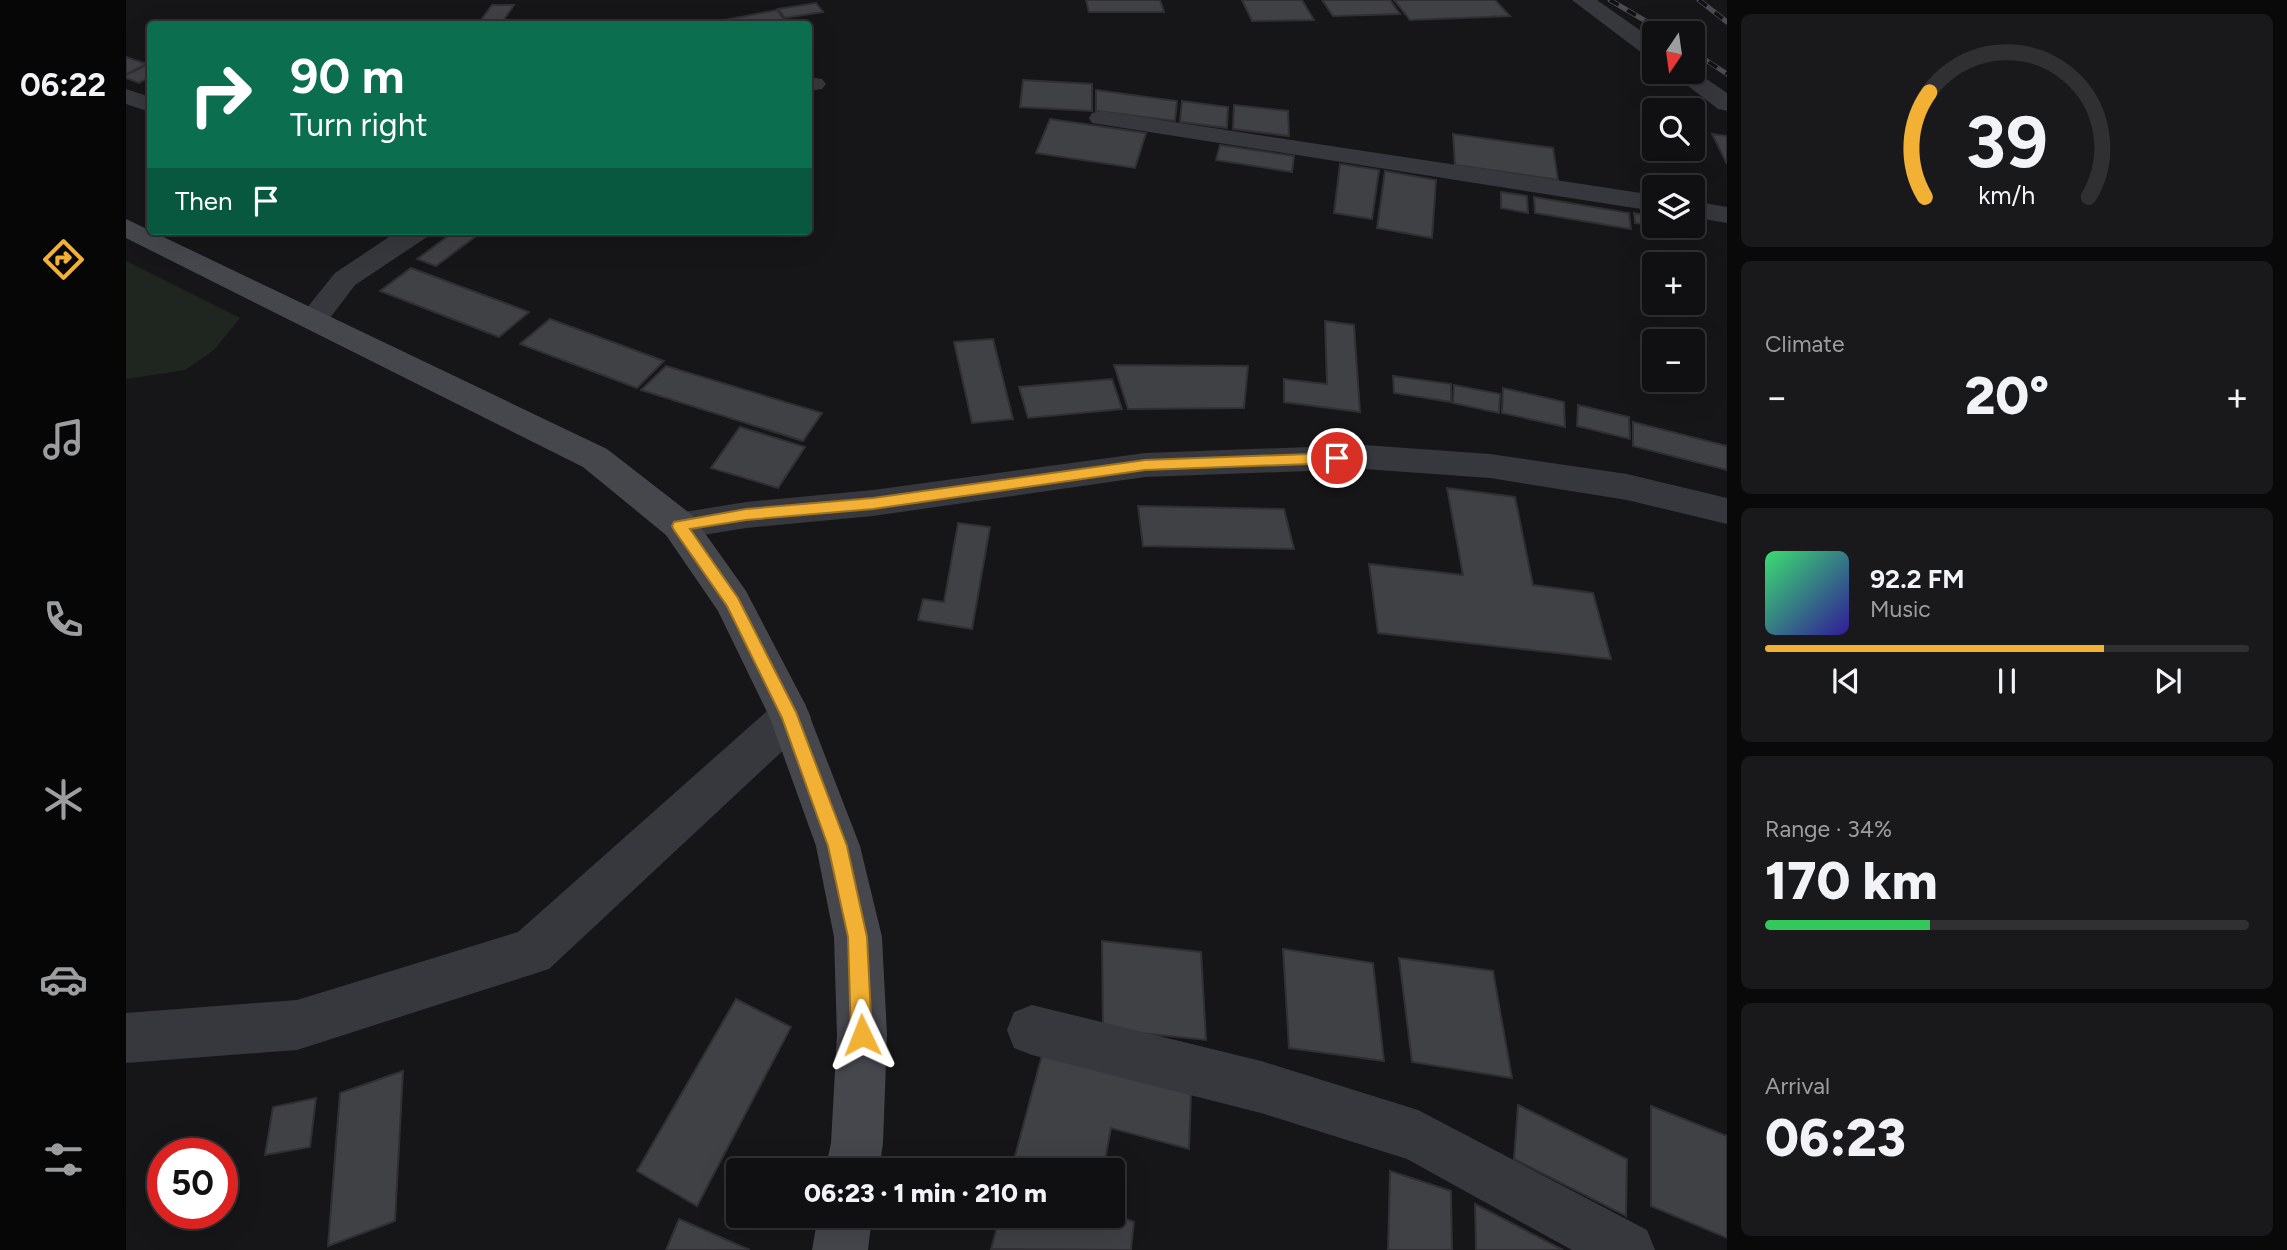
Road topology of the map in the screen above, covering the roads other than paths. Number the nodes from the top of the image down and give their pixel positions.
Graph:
1 (1583, 0) edge
2 (1642, 42) edge
3 (1699, 84) edge
4 (126, 96) edge
5 (147, 104) edge
6 (1727, 104) edge
7 (1101, 118) dead end
8 (1642, 201) edge
9 (1705, 211) edge
10 (1727, 215) edge
11 (126, 227) edge
12 (373, 235) edge
13 (411, 235) edge
14 (345, 279) junction
15 (313, 319) junction
16 (1727, 511) edge
17 (679, 526) junction
18 (790, 717) junction
19 (1032, 1030) dead end
20 (126, 1038) edge
21 (854, 1158) edge
22 (843, 1228) edge
23 (840, 1250) edge
24 (1627, 1250) edge

1 - 2 street
3 - 6 street
4 - 5 street
7 - 8 street
9 - 10 street
11 - 15 main road
12 - 14 street
13 - 14 street
14 - 15 street
15 - 17 main road
16 - 17 street
17 - 18 main road
18 - 20 street
18 - 21 main road
19 - 24 street
22 - 23 main road

